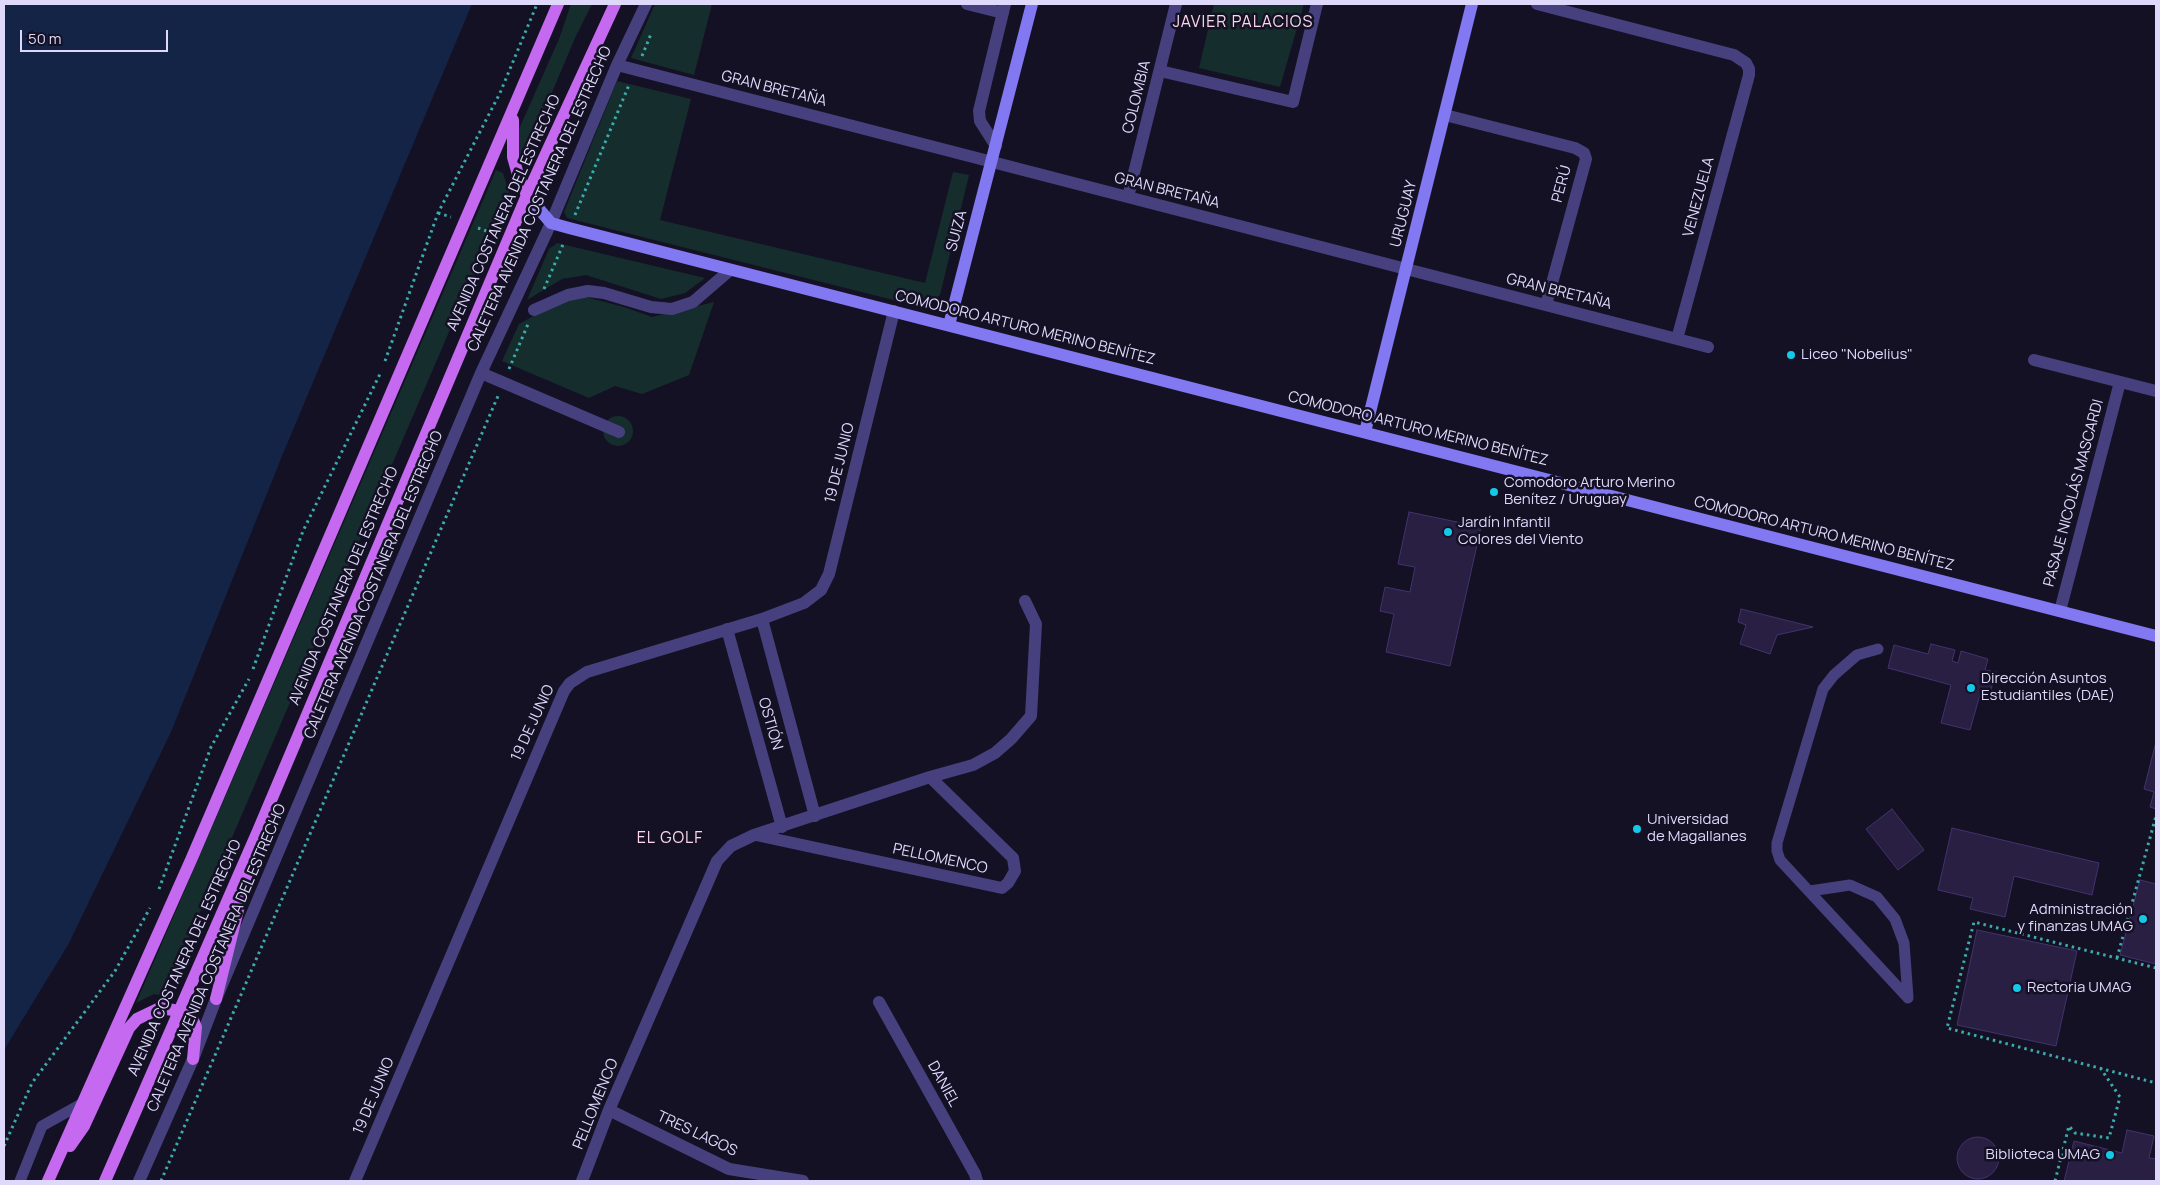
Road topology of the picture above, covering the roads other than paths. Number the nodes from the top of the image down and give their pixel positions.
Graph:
1 (558, 4) edge
2 (615, 4) edge
3 (646, 4) edge
4 (967, 4) edge
5 (1032, 4) edge
6 (1176, 4) edge
7 (1316, 4) edge
8 (1472, 4) edge
9 (1537, 4) edge
10 (1004, 8) edge
11 (617, 65) junction
12 (1160, 71) junction
13 (515, 105) junction
14 (1445, 115) junction
15 (996, 146) junction
16 (992, 162) junction
17 (527, 195) junction
18 (1128, 197) junction
19 (551, 223) junction
20 (1407, 269) junction
21 (729, 271) junction
22 (1546, 305) junction
23 (534, 310) road end
24 (894, 311) junction
25 (948, 325) junction
26 (1677, 339) junction
27 (1708, 347) dead end
28 (2034, 360) dead end
29 (481, 373) junction
30 (2120, 382) junction
31 (2156, 391) edge
32 (619, 432) dead end
33 (1365, 432) junction
34 (1026, 601) dead end
35 (2060, 612) junction
36 (762, 620) junction
37 (726, 629) junction
38 (2156, 636) edge
39 (1878, 649) dead end
40 (930, 777) junction
41 (815, 816) junction
42 (782, 827) junction
43 (258, 831) junction
44 (754, 835) junction
45 (1810, 891) junction
46 (216, 999) junction
47 (879, 1002) dead end
48 (180, 1010) junction
49 (193, 1059) junction
50 (83, 1103) junction
51 (609, 1110) junction
52 (50, 1178) edge
53 (20, 1181) edge
54 (105, 1181) edge
55 (140, 1181) edge
56 (355, 1181) edge
57 (582, 1181) edge
58 (803, 1181) edge
59 (977, 1181) edge

1 - 13 main road, AVENIDA COSTANERA DEL ESTRECHO
2 - 17 main road, AVENIDA COSTANERA DEL ESTRECHO
3 - 11 street, CALETERA AVENIDA COSTANERA DEL ESTRECHO
4 - 10 street
5 - 15 main road, SUIZA
6 - 12 street, COLOMBIA
7 - 12 street
8 - 14 main road, URUGUAY
9 - 26 street, VENEZUELA
10 - 15 street
11 - 16 street, GRAN BRETAÑA
11 - 19 street, CALETERA AVENIDA COSTANERA DEL ESTRECHO
12 - 18 street, COLOMBIA
13 - 17 main road
13 - 50 main road, AVENIDA COSTANERA DEL ESTRECHO
14 - 20 main road, URUGUAY
14 - 22 street, PERÚ
15 - 16 main road, SUIZA
16 - 18 street, GRAN BRETAÑA
16 - 25 main road, SUIZA
17 - 19 main road
17 - 43 main road, AVENIDA COSTANERA DEL ESTRECHO
18 - 20 street, GRAN BRETAÑA
19 - 21 main road, COMODORO ARTURO MERINO BENÍTEZ
19 - 29 street, CALETERA AVENIDA COSTANERA DEL ESTRECHO
20 - 22 street, GRAN BRETAÑA
20 - 33 main road, URUGUAY
21 - 23 street
21 - 24 main road, COMODORO ARTURO MERINO BENÍTEZ
22 - 26 street, GRAN BRETAÑA
24 - 25 main road, COMODORO ARTURO MERINO BENÍTEZ
24 - 36 street, 19 DE JUNIO
25 - 33 main road, COMODORO ARTURO MERINO BENÍTEZ
26 - 27 street, GRAN BRETAÑA
28 - 30 street
29 - 32 street
29 - 46 street, CALETERA AVENIDA COSTANERA DEL ESTRECHO
30 - 31 street
30 - 35 street, PASAJE NICOLÁS MASCARDI
33 - 35 main road, COMODORO ARTURO MERINO BENÍTEZ
34 - 40 street, PELLOMENCO
35 - 38 main road, COMODORO ARTURO MERINO BENÍTEZ
36 - 37 street, 19 DE JUNIO
36 - 41 street, OSTIÓN
37 - 42 street, OSTIÓN
37 - 56 street, 19 DE JUNIO
39 - 45 lane
40 - 41 street, PELLOMENCO
40 - 44 street, PELLOMENCO
41 - 42 street, PELLOMENCO
42 - 44 street, PELLOMENCO
43 - 46 main road
43 - 48 main road, AVENIDA COSTANERA DEL ESTRECHO
44 - 51 street, PELLOMENCO
45 - 45 lane
46 - 49 street, CALETERA AVENIDA COSTANERA DEL ESTRECHO
47 - 59 street, DANIEL
48 - 49 main road
48 - 52 main road
48 - 54 main road, AVENIDA COSTANERA DEL ESTRECHO
49 - 55 street, CALETERA AVENIDA COSTANERA DEL ESTRECHO
50 - 52 main road, AVENIDA COSTANERA DEL ESTRECHO
50 - 53 lane
51 - 57 street, PELLOMENCO
51 - 58 street, TRES LAGOS

